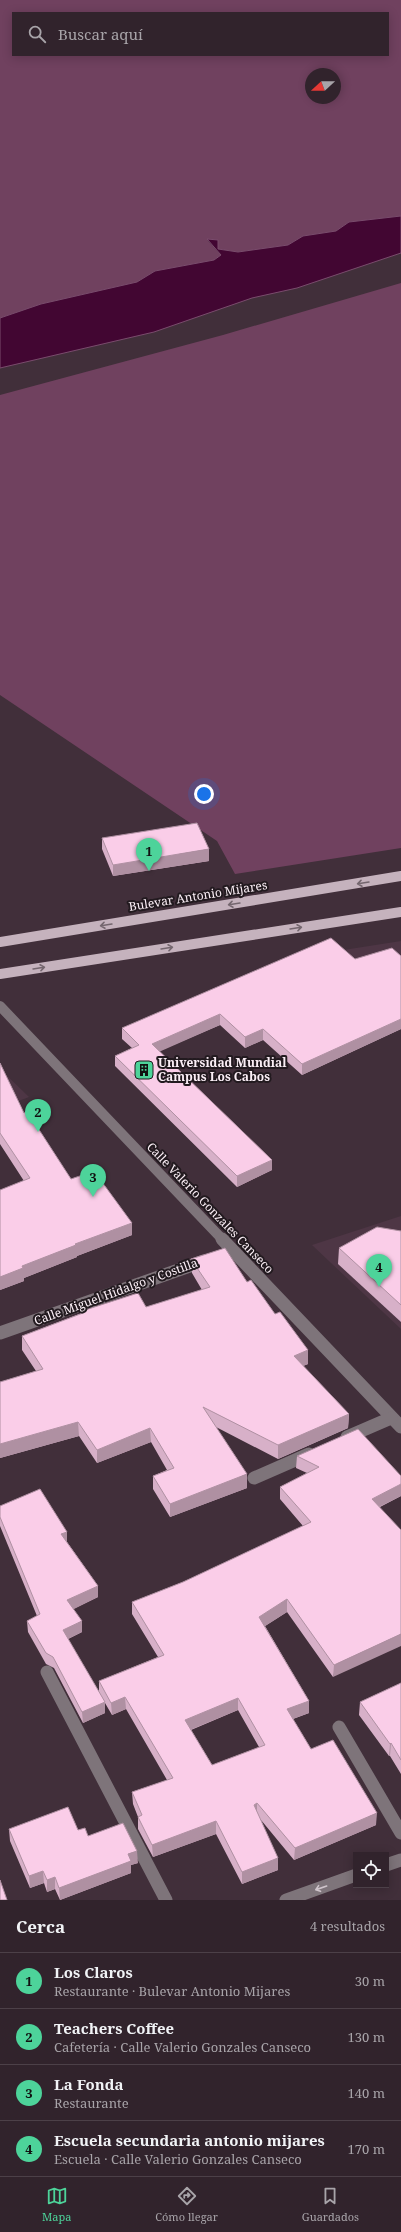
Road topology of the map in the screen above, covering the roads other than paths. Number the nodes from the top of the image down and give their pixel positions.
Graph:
1 (401, 876) edge
2 (401, 912) edge
3 (0, 942) edge
4 (0, 974) edge
5 (0, 1006) edge
6 (232, 1250) junction
7 (0, 1333) edge
8 (391, 1418) junction
9 (401, 1427) edge
10 (333, 1443) edge
11 (319, 1449) edge
12 (254, 1478) dead end
13 (47, 1672) dead end
14 (339, 1726) dead end
15 (401, 1833) edge
16 (401, 1860) edge
17 (389, 1864) edge
18 (353, 1876) edge
19 (166, 1900) edge
20 (286, 1900) edge

1 -> 3 main road, Bulevar Antonio Mijares
4 -> 2 main road
5 - 6 street, Calle Valerio Gonzales Canseco
6 - 7 street, Calle Miguel Hidalgo y Costilla
6 - 8 street, Calle Valerio Gonzales Canseco
8 - 9 street, Calle Valerio Gonzales Canseco
8 - 10 street
11 - 12 street
13 - 19 street
14 - 15 street
16 - 17 street
18 -> 20 street

